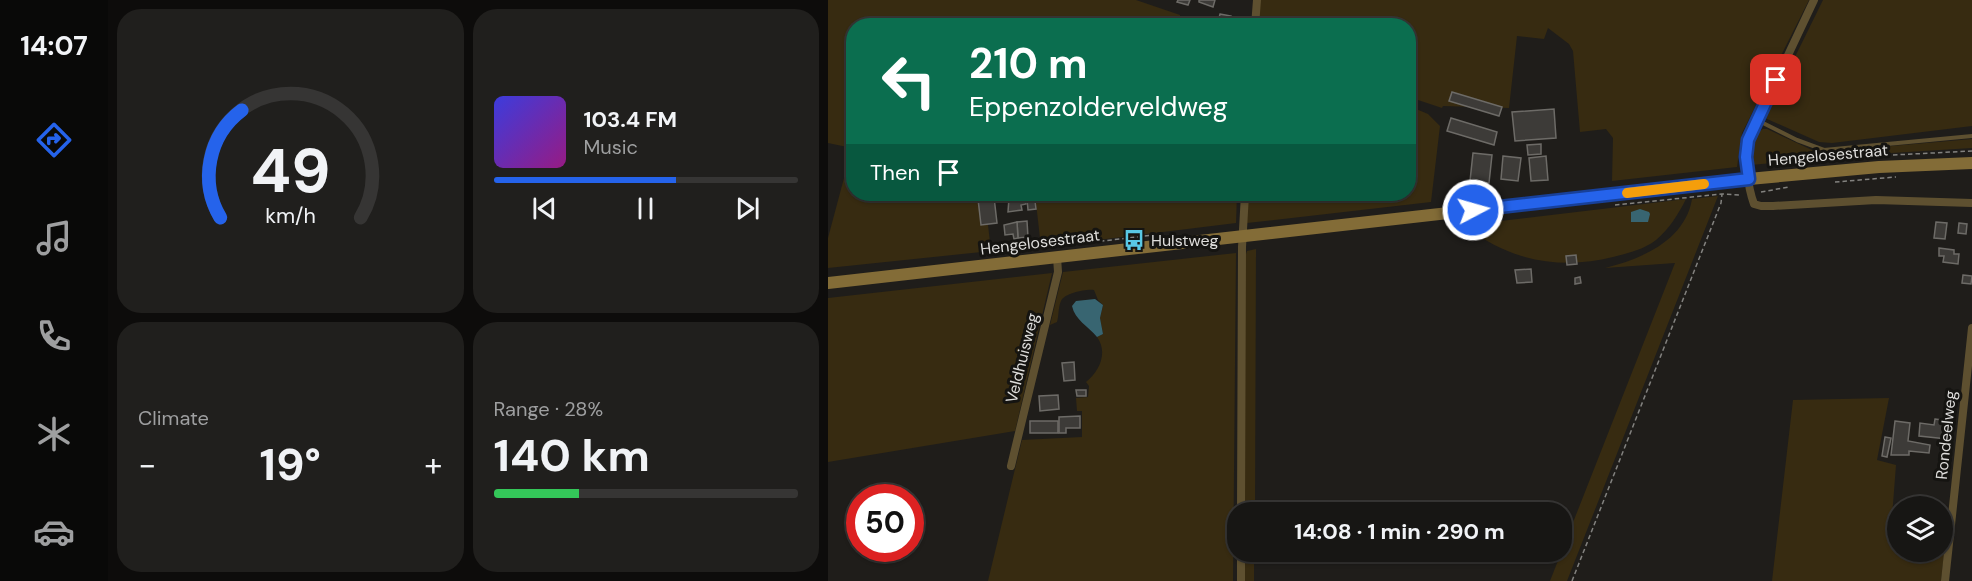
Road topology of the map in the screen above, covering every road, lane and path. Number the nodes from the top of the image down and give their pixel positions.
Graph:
1 (1257, 0) edge
2 (1815, 0) edge
3 (1256, 18) edge
4 (1756, 120) junction
5 (1972, 136) edge
6 (1972, 163) edge
7 (1900, 177) dead end
8 (1749, 179) junction
9 (1833, 183) dead end
10 (1793, 186) dead end
11 (1751, 194) junction
12 (1244, 201) edge
13 (1972, 203) edge
14 (1242, 236) junction
15 (1057, 257) junction
16 (828, 283) edge
17 (1972, 328) edge
18 (1011, 466) dead end
19 (1241, 502) edge
20 (1241, 562) edge
21 (1240, 581) edge
22 (1572, 581) edge
23 (1945, 581) edge

1 - 3 street
2 - 4 street
4 - 5 lane
4 - 8 street
6 - 8 main road, Hengelosestraat
7 - 9 path, Hengelosestraat
8 - 11 street
8 - 14 main road, Hengelosestraat
10 - 11 path, Hengelosestraat
11 - 13 street
11 - 22 path, Hengelosestraat
12 - 14 street
14 - 15 main road, Hengelosestraat
14 - 19 street
15 - 16 main road, Hengelosestraat
15 - 18 street, Veldhuisweg
17 - 23 street, Rondeelweg
20 - 21 street

